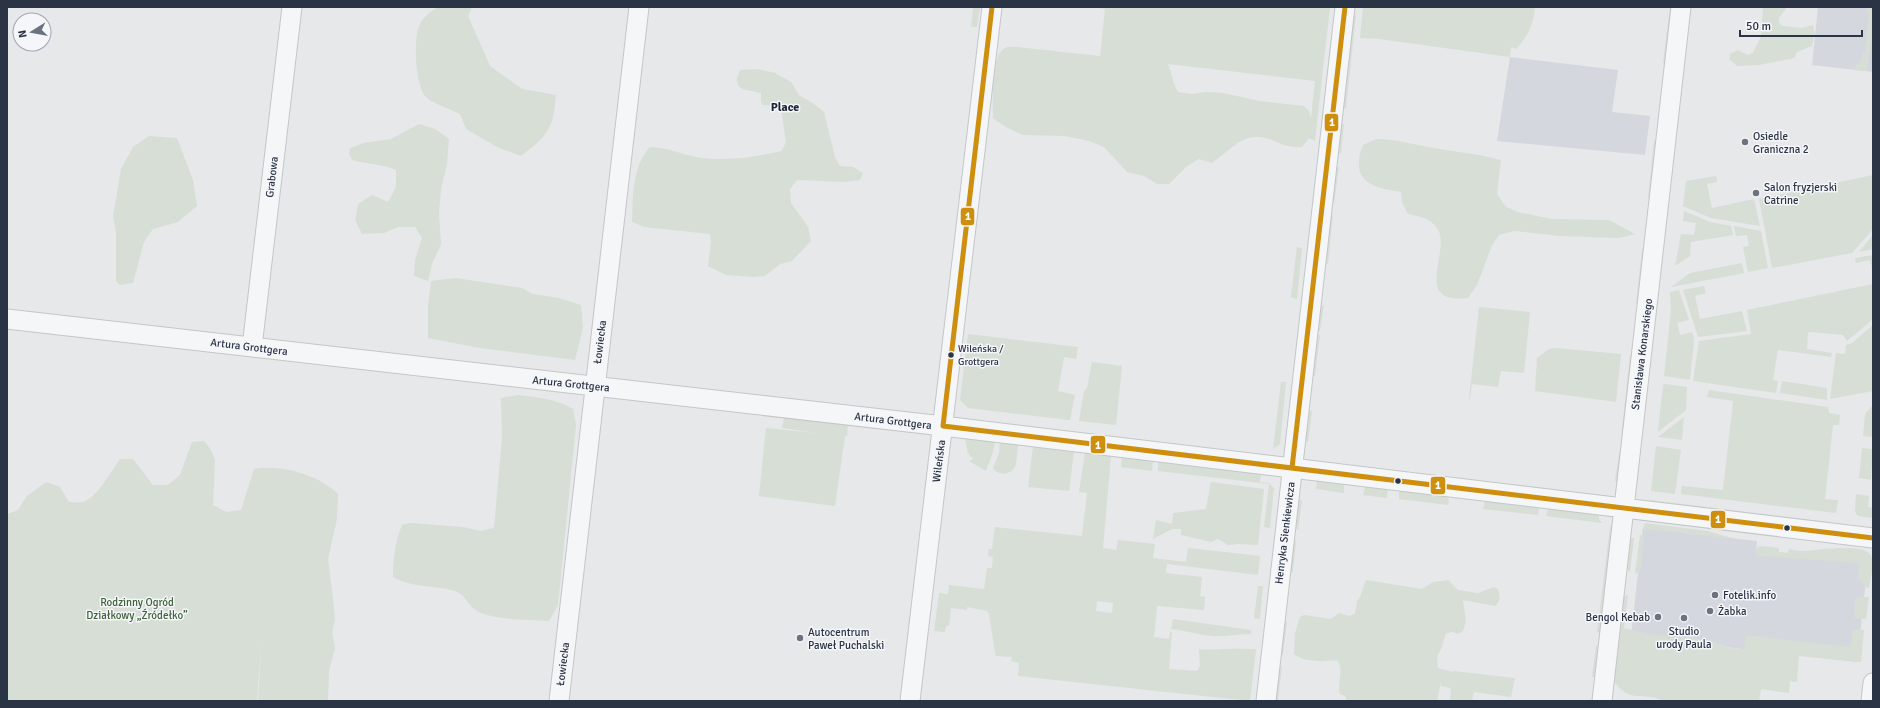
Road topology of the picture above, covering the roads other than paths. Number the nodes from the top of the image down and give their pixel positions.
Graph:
1 (292, 7) edge
2 (639, 7) edge
3 (992, 7) edge
4 (1345, 7) edge
5 (1682, 7) edge
6 (7, 319) edge
7 (252, 347) junction
8 (595, 387) junction
9 (943, 426) junction
10 (1292, 468) junction
11 (1624, 509) junction
12 (1873, 538) edge
13 (1873, 683) edge
14 (559, 701) edge
15 (910, 701) edge
16 (1266, 701) edge
17 (1602, 701) edge
18 (1871, 701) edge

1 - 7 street, Grabowa
2 - 8 street, Łowiecka
3 - 9 street, Wileńska
4 - 10 street, Henryka Sienkiewicza
5 - 11 street, Stanisława Konarskiego
6 - 7 street, Artura Grottgera
7 - 8 street, Artura Grottgera
8 - 9 street, Artura Grottgera
8 - 14 street, Łowiecka
9 - 10 street, Artura Grottgera
9 - 15 street, Wileńska
10 - 11 street, Artura Grottgera
10 - 16 street, Henryka Sienkiewicza
11 - 12 street, Artura Grottgera
11 - 17 street, Stanisława Konarskiego
13 - 18 street

